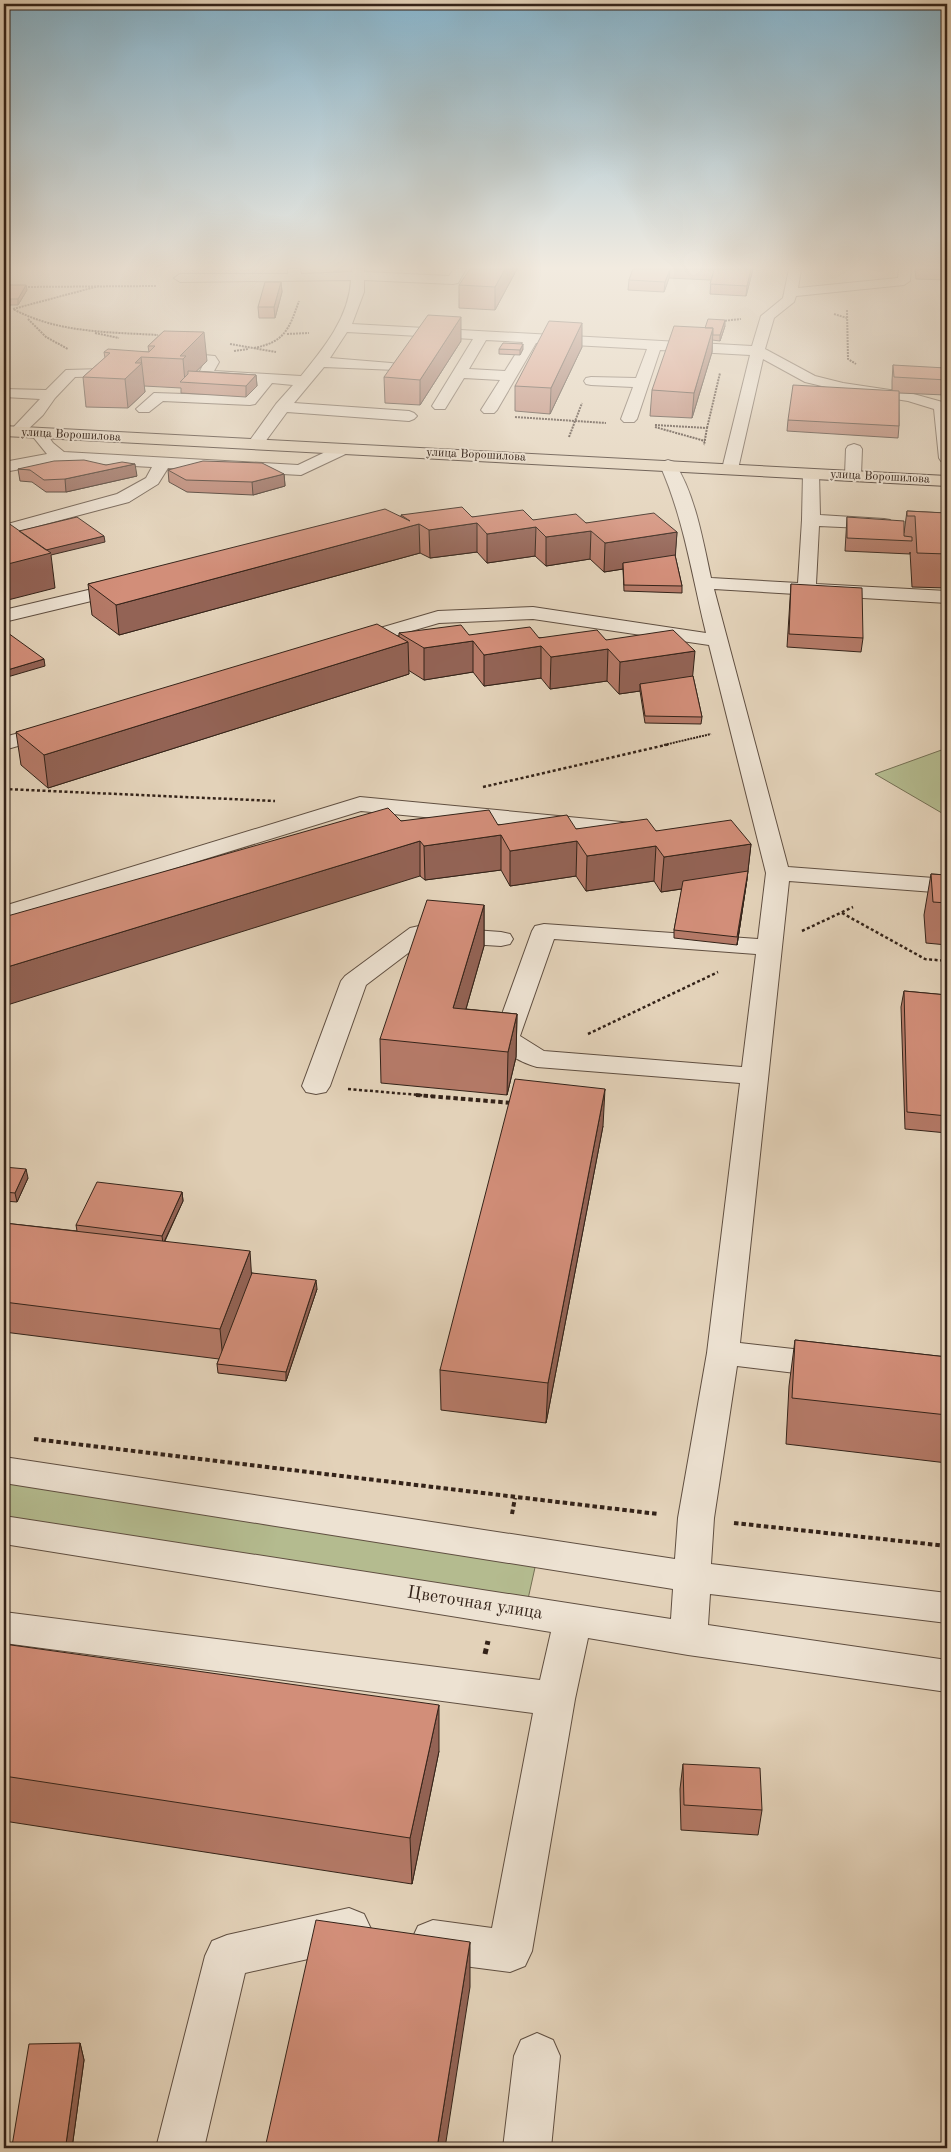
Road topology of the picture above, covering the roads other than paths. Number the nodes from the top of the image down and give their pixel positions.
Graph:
1 (112, 369) edge
2 (208, 369) edge
3 (313, 369) edge
4 (461, 369) edge
5 (513, 369) edge
6 (647, 369) edge
7 (754, 369) edge
8 (792, 369) edge
9 (459, 373) junction
10 (509, 376) junction
11 (268, 379) junction
12 (591, 380) dead end
13 (303, 381) junction
14 (642, 383) junction
15 (4, 392) edge
16 (50, 395) junction
17 (440, 406) dead end
18 (281, 407) junction
19 (144, 409) dead end
20 (489, 410) dead end
21 (410, 416) edge
22 (629, 419) road end
23 (946, 425) edge
24 (10, 432) edge
25 (38, 433) junction
26 (256, 443) junction
27 (346, 448) junction
28 (854, 448) dead end
29 (60, 457) junction
30 (947, 458) edge
31 (163, 463) junction
32 (668, 465) junction
33 (4, 467) edge
34 (730, 469) junction
35 (811, 473) junction
36 (853, 475) junction
37 (947, 481) edge
38 (4, 514) edge
39 (811, 520) junction
40 (22, 525) junction
41 (897, 525) edge
42 (4, 530) edge
43 (703, 583) junction
44 (139, 584) edge
45 (807, 589) junction
46 (947, 597) edge
47 (4, 616) edge
48 (719, 641) junction
49 (334, 647) edge
50 (70, 724) edge
51 (4, 744) edge
52 (654, 832) edge
53 (778, 873) junction
54 (947, 886) edge
55 (4, 914) edge
56 (501, 939) dead end
57 (769, 947) junction
58 (755, 1076) junction
59 (316, 1086) road end
60 (723, 1353) junction
61 (860, 1369) edge
62 (4, 1470) edge
63 (4, 1530) edge
64 (693, 1577) junction
65 (947, 1608) edge
66 (573, 1618) junction
67 (4, 1627) edge
68 (688, 1639) junction
69 (947, 1676) edge
70 (555, 1699) junction
71 (537, 2056) dead end
72 (180, 2148) edge
73 (527, 2148) edge

1 - 16 street
2 - 11 street
3 - 13 street
4 - 9 street
5 - 10 street
6 - 14 street
7 - 34 street
8 - 23 street
9 - 10 street
9 - 17 street
10 - 20 street
11 - 13 street
11 - 19 street
12 - 14 street
13 - 18 street
14 - 22 street
15 - 16 street
16 - 24 street
18 - 21 street
18 - 26 street
23 - 30 street
24 - 25 main road, улица Ворошилова
25 - 26 main road, улица Ворошилова
25 - 29 street
26 - 27 main road, улица Ворошилова
27 - 31 street
27 - 32 main road, улица Ворошилова
28 - 36 street
29 - 31 street
29 - 33 street
31 - 40 street
32 - 34 main road, улица Ворошилова
32 - 43 street
34 - 35 main road, улица Ворошилова
35 - 36 main road, улица Ворошилова
35 - 39 street
36 - 37 main road, улица Ворошилова
38 - 40 street
39 - 41 street
39 - 45 street
40 - 42 street
43 - 45 street
43 - 48 street
44 - 47 street
45 - 46 street
48 - 49 street
48 - 53 street
50 - 51 street
52 - 55 street
53 - 54 street
53 - 57 street
56 - 59 street
57 - 58 street
57 - 58 street
58 - 60 street
60 - 61 street
60 - 64 street
62 - 64 street
63 - 66 street, Цветочная улица
64 - 65 street
64 - 68 street
66 - 68 street, Цветочная улица
66 - 70 street
67 - 70 street
68 - 69 street, Цветочная улица
70 - 72 street
71 - 73 street

